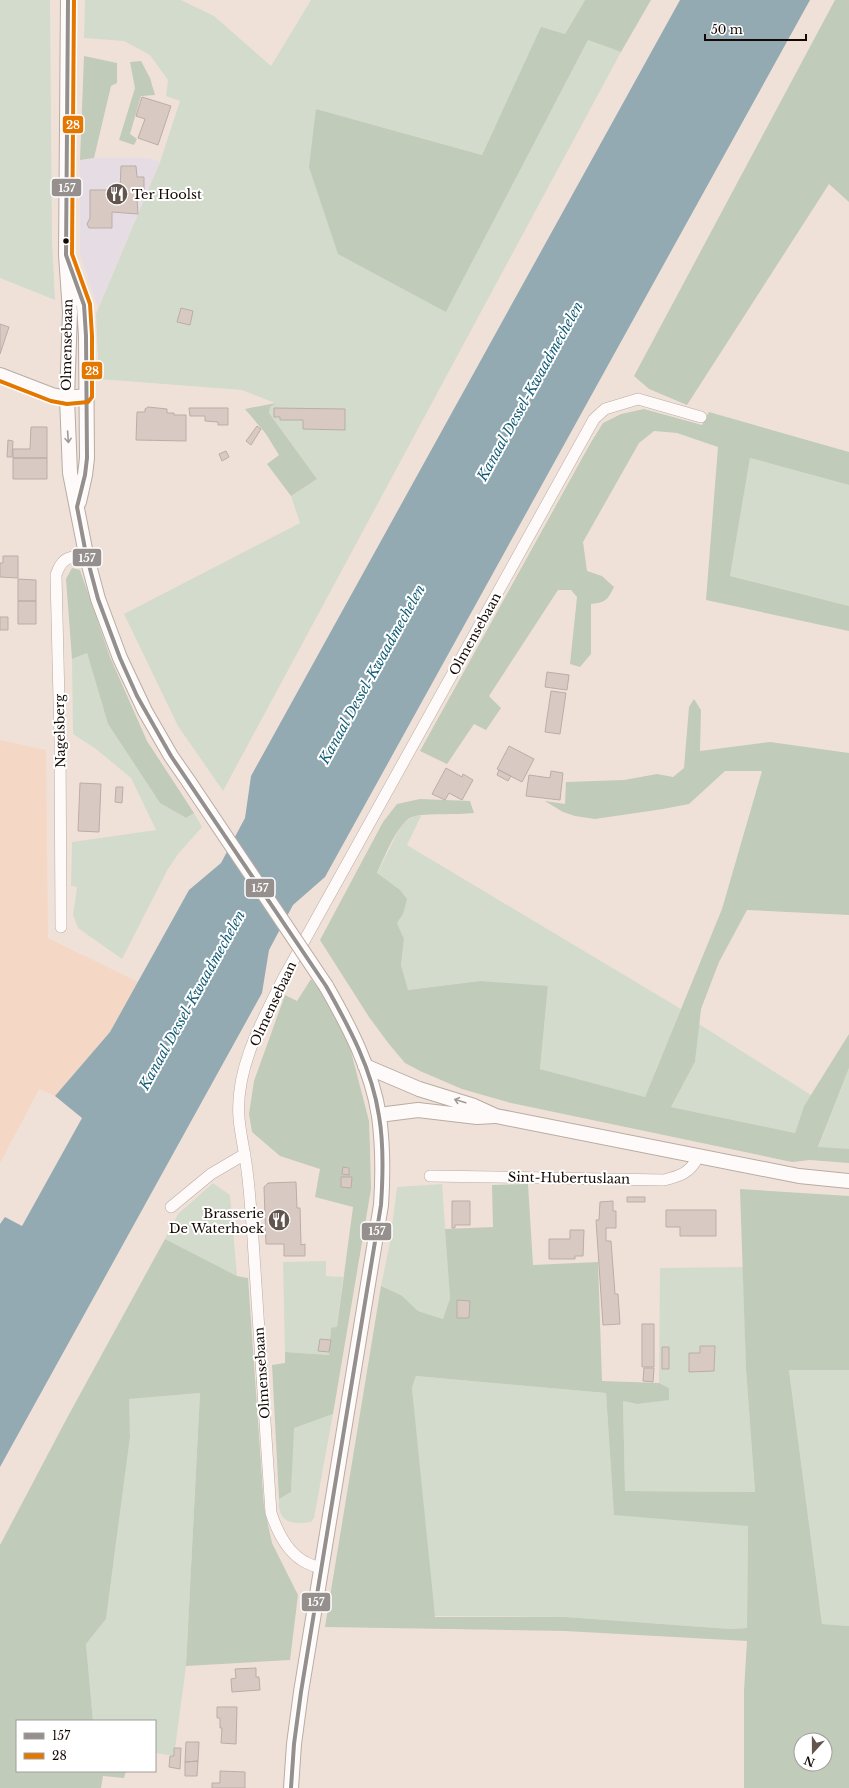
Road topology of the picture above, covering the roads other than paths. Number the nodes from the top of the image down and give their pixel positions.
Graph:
1 (68, 0) edge
2 (66, 255) junction
3 (0, 375) edge
4 (86, 396) junction
5 (66, 398) junction
6 (701, 417) dead end
7 (77, 507) junction
8 (86, 554) junction
9 (61, 927) dead end
10 (365, 1066) junction
11 (379, 1115) junction
12 (496, 1116) junction
13 (245, 1154) junction
14 (698, 1157) junction
15 (430, 1176) dead end
16 (849, 1181) edge
17 (171, 1207) dead end
18 (322, 1568) junction
19 (291, 1788) edge

1 - 2 street, Olmensebaan
2 - 4 street, Olmensebaan
2 - 5 street, Olmensebaan
3 - 5 street
4 - 5 street
4 - 7 street, Olmensebaan
5 -> 7 street, Olmensebaan
6 - 13 street, Olmensebaan
7 - 8 street, Olmensebaan
8 - 9 street, Nagelsberg
8 - 10 street, Olmensebaan, bridge
10 - 11 street, Olmensebaan
12 -> 10 street
11 - 12 street
11 - 18 street, Olmensebaan
12 - 14 street
13 - 17 street
13 - 18 street, Olmensebaan
14 - 15 street, Sint-Hubertuslaan
14 - 16 street
18 - 19 street, Olmensebaan

